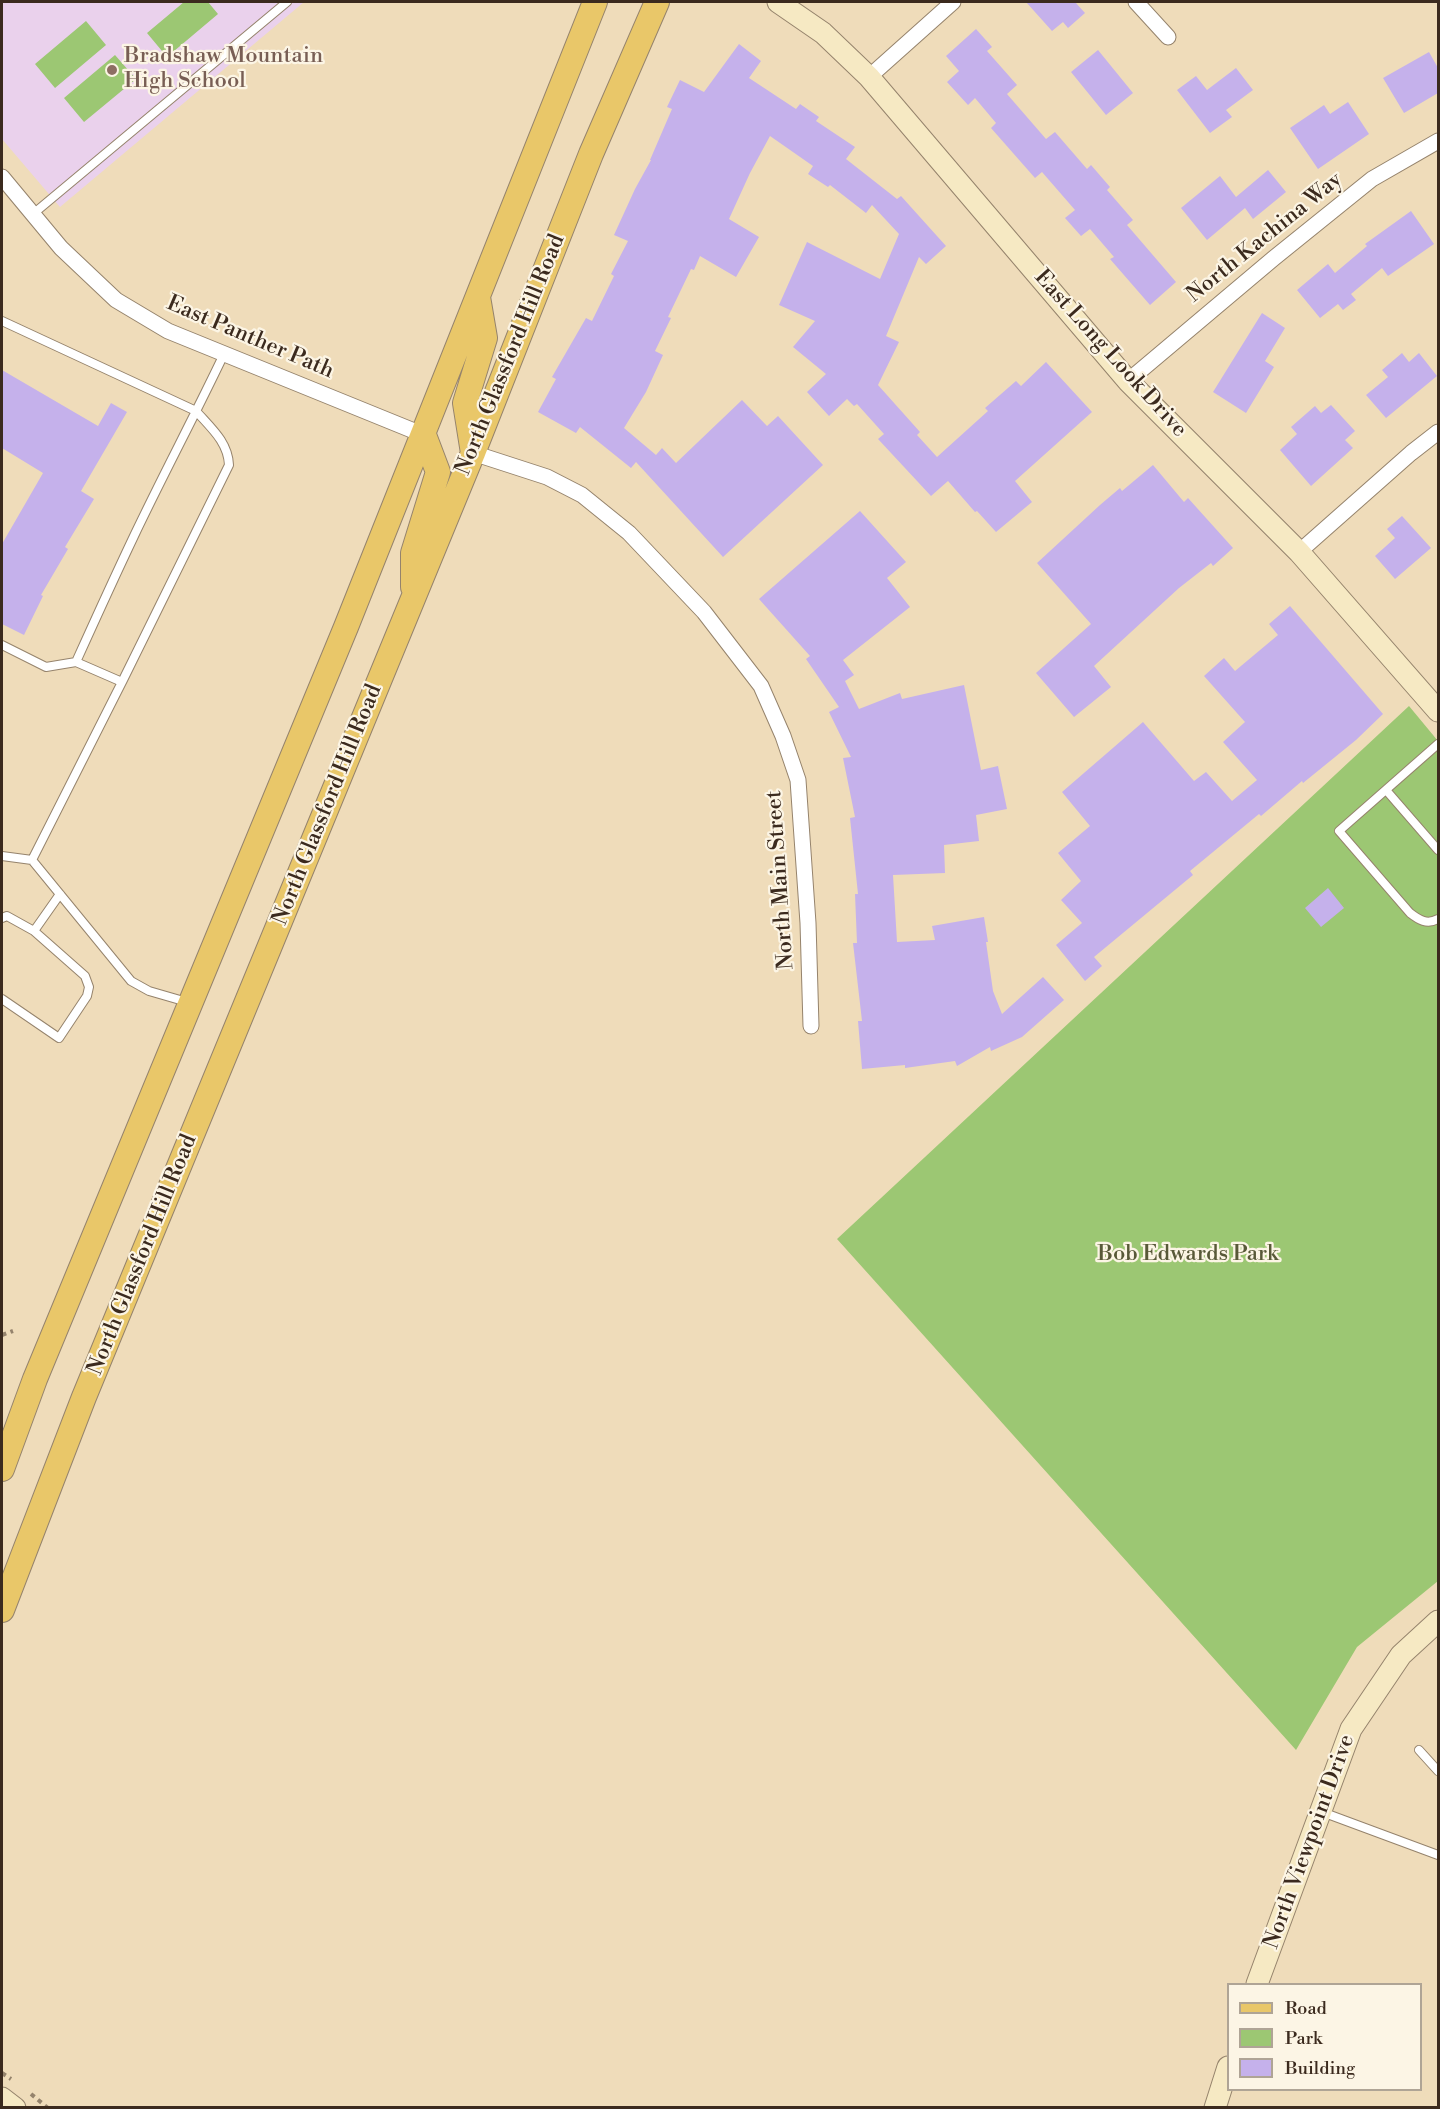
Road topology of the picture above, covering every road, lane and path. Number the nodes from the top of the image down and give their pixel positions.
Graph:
1 (287, 2) edge
2 (595, 2) edge
3 (657, 2) edge
4 (778, 2) edge
5 (953, 2) edge
6 (1136, 2) edge
7 (1168, 37) dead end
8 (869, 77) junction
9 (1438, 141) edge
10 (2, 177) edge
11 (33, 214) junction
12 (478, 297) junction
13 (2, 321) edge
14 (224, 354) junction
15 (1128, 381) junction
16 (196, 411) junction
17 (1438, 432) edge
18 (424, 435) junction
19 (473, 453) junction
20 (1299, 552) junction
21 (413, 598) junction
22 (2, 645) edge
23 (76, 662) junction
24 (122, 682) junction
25 (1438, 711) edge
26 (1438, 744) edge
27 (1386, 790) junction
28 (1438, 850) edge
29 (2, 856) edge
30 (32, 860) junction
31 (60, 894) junction
32 (2, 918) edge
33 (1438, 919) edge
34 (34, 932) junction
35 (2, 999) edge
36 (191, 1003) junction
37 (811, 1026) dead end
38 (13, 1331) dead end
39 (2, 1335) edge
40 (2, 1469) edge
41 (2, 1610) edge
42 (1438, 1621) edge
43 (1419, 1750) dead end
44 (1438, 1771) edge
45 (1320, 1812) junction
46 (1438, 1855) edge
47 (1257, 1983) edge
48 (1227, 2070) edge
49 (2, 2098) edge
50 (15, 2108) edge
51 (1215, 2108) edge

1 - 11 lane
2 - 12 main road
3 - 19 main road, North Glassford Hill Road
4 - 8 street, East Long Look Drive
5 - 8 street
6 - 7 street
8 - 15 street, East Long Look Drive
9 - 15 street, North Kachina Way
10 - 11 street, East Panther Path
11 - 14 street, East Panther Path
12 - 18 main road
12 - 19 main road
13 - 16 lane
14 - 16 lane
14 - 18 street, East Panther Path
15 - 20 street, East Long Look Drive
16 - 23 lane
16 - 24 lane
17 - 20 street
18 - 21 main road
18 - 36 main road
19 - 21 main road, North Glassford Hill Road
19 - 37 street, North Main Street
20 - 25 street, East Long Look Drive
21 - 41 main road, North Glassford Hill Road
22 - 23 lane
23 - 24 lane
24 - 30 lane
26 - 27 lane
27 - 28 lane
27 - 33 lane
29 - 30 lane
30 - 31 lane
31 - 34 lane
31 - 36 lane
32 - 34 lane
34 - 35 lane
36 - 40 main road
38 - 39 path
42 - 45 street, North Viewpoint Drive
43 - 44 lane
45 - 46 lane
45 - 47 street, North Viewpoint Drive
48 - 51 street
49 - 50 street

